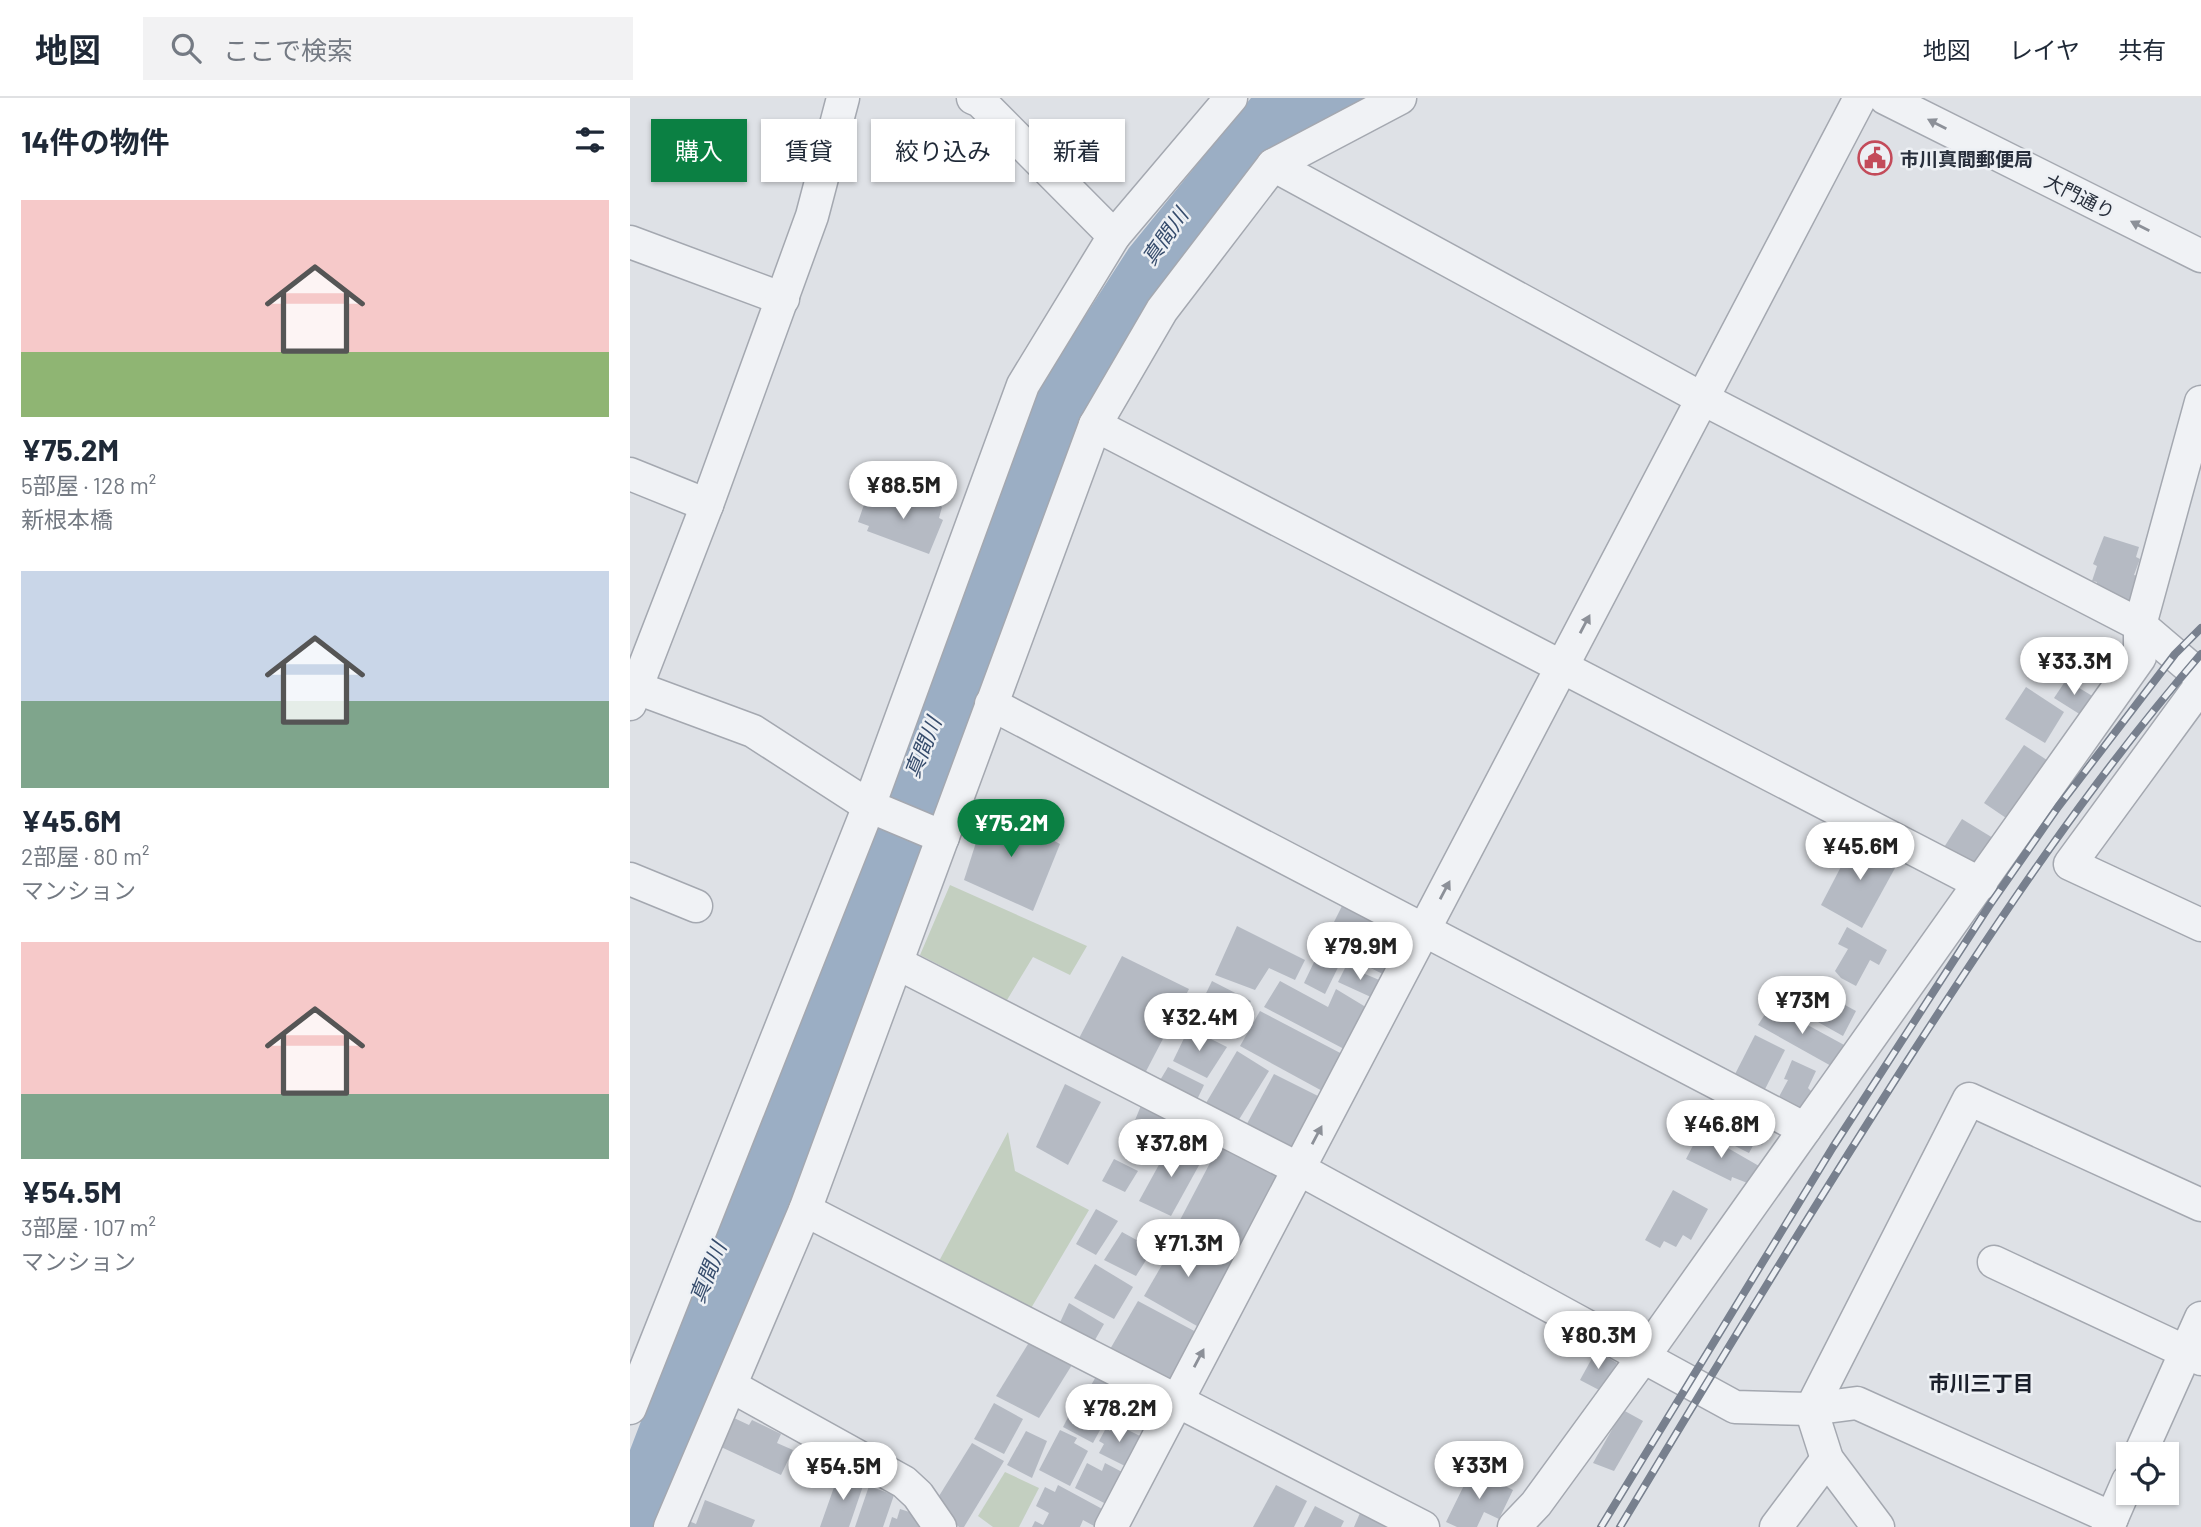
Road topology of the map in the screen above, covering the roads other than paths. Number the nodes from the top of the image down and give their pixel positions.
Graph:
1 (843, 98) edge
2 (973, 98) edge
3 (1231, 98) edge
4 (1400, 98) edge
5 (1860, 98) edge
6 (1885, 98) edge
7 (1273, 165) junction
8 (1114, 236) junction
9 (630, 242) edge
10 (2201, 256) edge
11 (783, 299) junction
12 (1703, 399) junction
13 (2201, 402) edge
14 (1095, 425) junction
15 (630, 474) edge
16 (707, 505) junction
17 (2140, 625) junction
18 (1562, 667) junction
19 (2201, 677) edge
20 (2201, 685) edge
21 (634, 689) edge
22 (991, 704) junction
23 (869, 806) junction
24 (943, 837) junction
25 (630, 879) edge
26 (1981, 884) junction
27 (696, 906) dead end
28 (2201, 925) edge
29 (1424, 930) junction
30 (897, 962) junction
31 (1805, 1129) junction
32 (1299, 1170) junction
33 (2201, 1205) edge
34 (805, 1210) junction
35 (1994, 1262) dead end
36 (2201, 1318) edge
37 (639, 1346) edge
38 (2193, 1355) edge
39 (1644, 1356) junction
40 (731, 1385) junction
41 (1177, 1399) junction
42 (630, 1408) edge
43 (1811, 1409) junction
44 (2146, 1442) edge
45 (1827, 1459) junction
46 (2117, 1505) edge
47 (2110, 1522) edge
48 (670, 1527) edge
49 (940, 1527) edge
50 (1111, 1527) edge
51 (1423, 1527) edge
52 (1514, 1527) edge
53 (1776, 1527) edge
54 (1878, 1527) edge

1 - 11 street
2 - 8 street
3 - 8 street
4 - 7 street
5 - 12 street
10 -> 6 street, 大門通り
7 - 12 street
7 - 14 street
8 - 23 street
9 - 11 street
11 - 16 street
12 - 17 street
18 -> 12 street
13 - 17 street
14 - 18 street
14 - 22 street
15 - 16 street
16 - 21 street
17 - 19 street
17 - 26 street
18 - 26 street
29 -> 18 street
20 - 28 street
21 - 23 street
22 - 24 street
22 - 29 street
23 - 24 street
23 - 37 street
24 - 30 street
25 - 27 street
26 - 31 street
29 - 31 street
32 -> 29 street
30 - 32 street
30 - 34 street
31 - 39 street
32 - 39 street
41 -> 32 street
33 - 43 street
34 - 40 street
34 - 41 street
35 - 38 street
36 - 38 street
37 - 42 street
38 - 44 street
39 - 43 street
39 - 52 street
40 - 48 street
40 - 49 street
41 - 50 street
41 - 51 street
43 - 45 street
43 - 47 street
45 - 53 street
45 - 54 street
46 - 47 street

